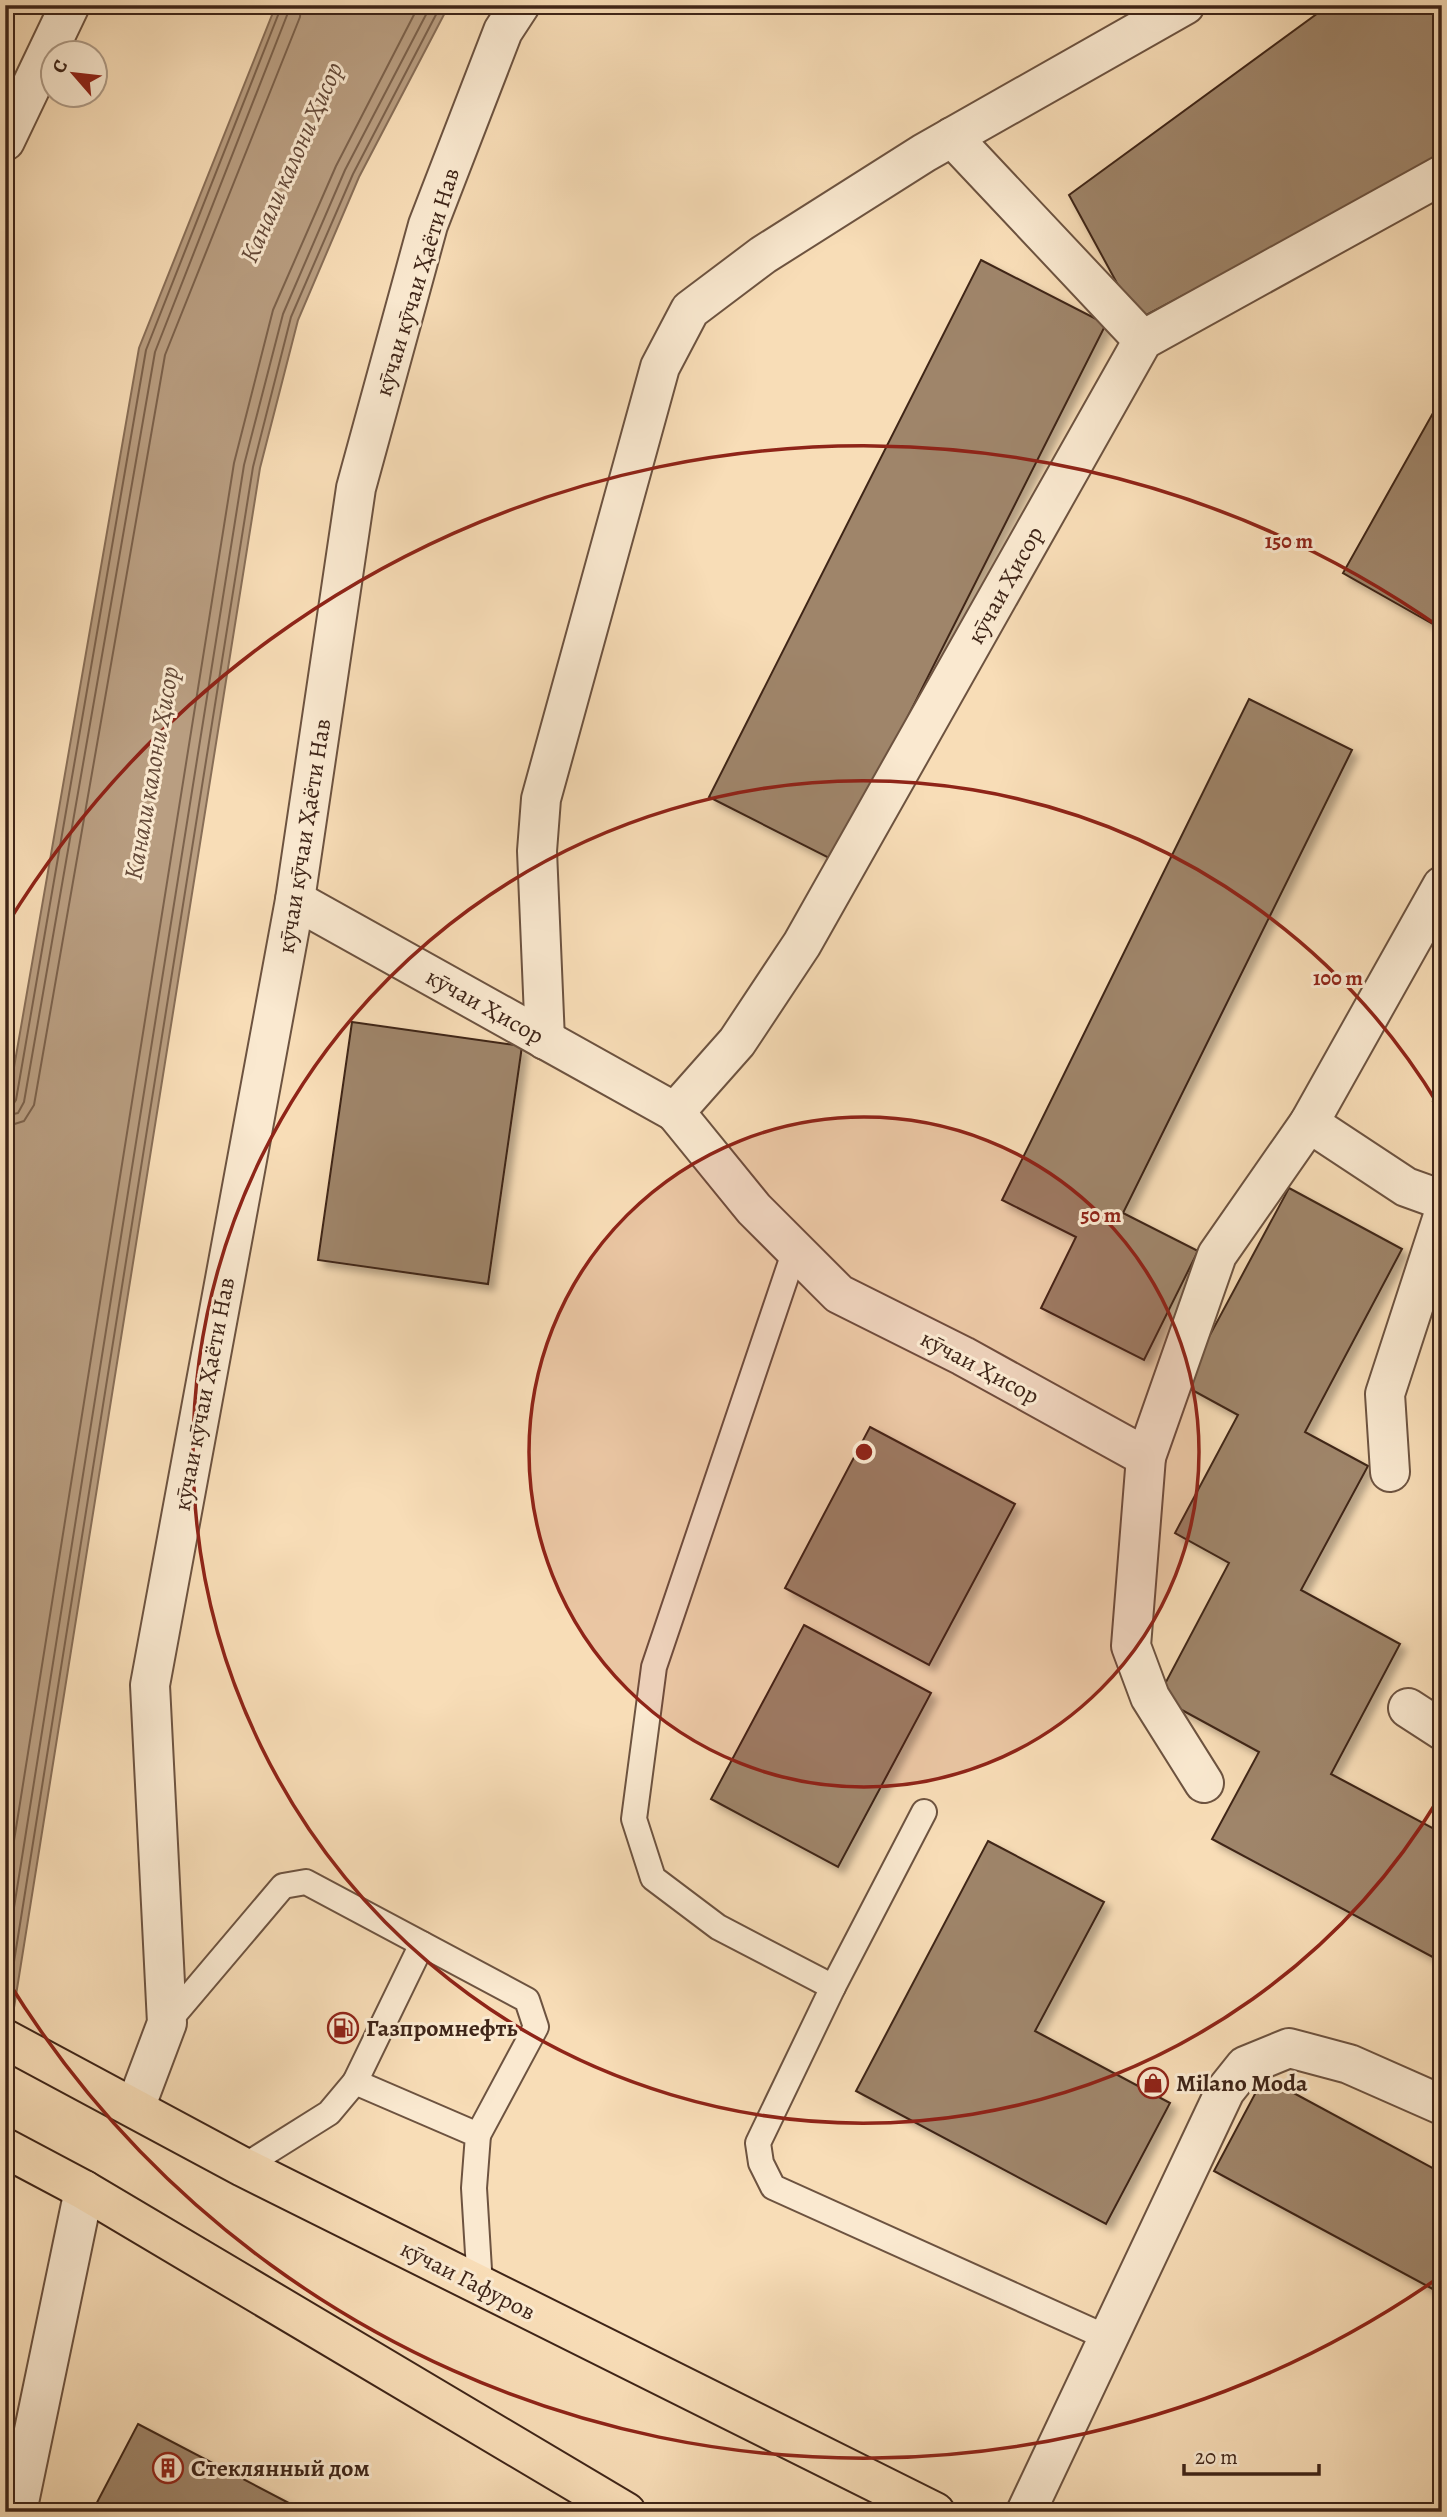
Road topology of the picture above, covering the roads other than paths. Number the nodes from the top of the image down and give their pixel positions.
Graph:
1 (70, 5) edge
2 (520, 5) edge
3 (1185, 5) edge
4 (952, 137) junction
5 (5, 141) edge
6 (1442, 175) edge
7 (1143, 340) junction
8 (1442, 886) edge
9 (295, 900) junction
10 (545, 1040) junction
11 (675, 1112) junction
12 (1309, 1123) junction
13 (1442, 1200) edge
14 (1442, 1219) edge
15 (795, 1250) junction
16 (1146, 1457) junction
17 (1390, 1472) dead end
18 (1408, 1708) dead end
19 (1442, 1730) edge
20 (1204, 1783) dead end
21 (924, 1812) dead end
22 (422, 1944) junction
23 (832, 1987) junction
24 (167, 2023) junction
25 (5, 2039) edge
26 (355, 2082) junction
27 (121, 2101) junction
28 (1442, 2105) edge
29 (478, 2135) junction
30 (5, 2148) edge
31 (243, 2167) junction
32 (75, 2185) junction
33 (480, 2286) junction
34 (1108, 2338) junction
35 (16, 2512) edge
36 (626, 2512) edge
37 (935, 2512) edge
38 (1026, 2512) edge

1 - 5 street
2 - 9 street, кӯчаи кӯчаи Ҳаёти Нав
3 - 4 street
4 - 7 street
4 - 10 street
6 - 7 street
7 - 11 street, кӯчаи Ҳисор
8 - 12 street
9 - 10 street, кӯчаи Ҳисор
9 - 24 street, кӯчаи кӯчаи Ҳаёти Нав
10 - 11 street, кӯчаи Ҳисор
11 - 15 street, кӯчаи Ҳисор
12 - 13 street
12 - 16 street
14 - 17 street
15 - 16 street, кӯчаи Ҳисор
15 - 23 lane
16 - 20 street
18 - 19 street
21 - 23 lane
22 - 24 lane
22 - 26 lane
22 - 29 lane
23 - 34 lane
24 - 27 street
25 - 27 main road, кӯчаи Гафуров
26 - 29 lane
26 - 31 lane
27 - 31 main road, кӯчаи Гафуров
28 - 34 street
29 - 33 lane
30 - 32 main road
31 - 33 main road, кӯчаи Гафуров
32 - 35 street
32 - 36 main road
33 - 37 main road, кӯчаи Гафуров
34 - 38 street

